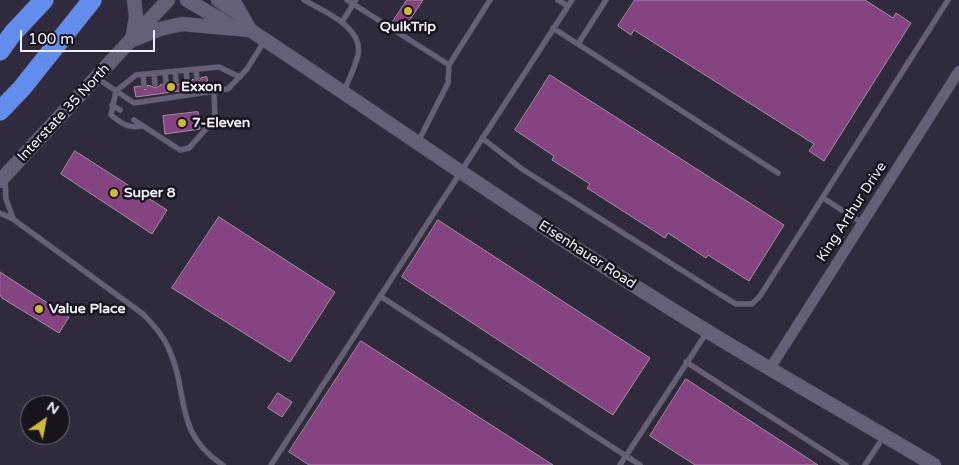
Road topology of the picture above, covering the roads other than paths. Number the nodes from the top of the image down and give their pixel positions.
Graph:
1 (44, 0) edge
2 (92, 0) edge
3 (134, 0) edge
4 (168, 0) edge
5 (187, 0) edge
6 (218, 0) edge
7 (233, 0) edge
8 (304, 0) edge
9 (347, 0) edge
10 (490, 0) edge
11 (558, 0) edge
12 (572, 0) edge
13 (606, 0) edge
14 (948, 0) edge
15 (354, 2) edge
16 (568, 6) junction
17 (342, 22) junction
18 (243, 25) junction
19 (553, 28) junction
20 (7, 38) edge
21 (132, 40) junction
22 (265, 40) junction
23 (578, 44) junction
24 (0, 51) edge
25 (449, 65) junction
26 (186, 70) junction
27 (196, 70) junction
28 (959, 71) edge
29 (165, 72) junction
30 (175, 72) junction
31 (143, 74) junction
32 (154, 74) junction
33 (240, 77) junction
34 (96, 78) junction
35 (197, 79) dead end
36 (187, 80) dead end
37 (176, 82) dead end
38 (166, 83) dead end
39 (155, 84) dead end
40 (144, 86) dead end
41 (214, 91) junction
42 (116, 92) junction
43 (344, 94) junction
44 (0, 96) edge
45 (112, 105) junction
46 (120, 110) dead end
47 (0, 111) edge
48 (134, 120) dead end
49 (142, 126) junction
50 (482, 138) junction
51 (417, 142) junction
52 (461, 171) junction
53 (778, 173) dead end
54 (3, 178) edge
55 (823, 198) junction
56 (0, 213) edge
57 (13, 219) junction
58 (862, 223) junction
59 (380, 296) junction
60 (707, 331) junction
61 (686, 362) junction
62 (769, 370) junction
63 (884, 435) junction
64 (907, 448) junction
65 (626, 456) junction
66 (222, 465) edge
67 (271, 465) edge
68 (620, 465) edge
69 (640, 465) edge
70 (846, 465) edge
71 (865, 465) edge
72 (926, 465) edge
73 (934, 465) edge

1 - 20 highway
2 - 44 highway
2 - 47 highway
3 - 21 main road
4 - 21 main road, Interstate 35 North
5 - 18 main road, Eisenhauer Road
6 - 18 main road, Eisenhauer Road
7 - 18 main road
8 - 17 lane
9 - 15 lane
10 - 25 lane
11 - 16 lane
12 - 16 lane
13 - 23 lane
14 - 55 lane
15 - 17 lane
15 - 25 lane
16 - 19 lane
17 - 43 lane
18 - 21 main road
18 - 22 main road, Eisenhauer Road
19 - 23 lane
19 - 50 lane
20 - 24 highway
21 - 34 main road, Interstate 35 North
22 - 33 lane
22 - 43 main road, Eisenhauer Road
23 - 53 lane
25 - 51 lane
26 - 27 lane
26 - 30 lane
26 - 36 lane
27 - 33 lane
27 - 35 lane
28 - 58 street, King Arthur Drive
29 - 30 lane
29 - 32 lane
29 - 38 lane
30 - 37 lane
31 - 32 lane
31 - 40 lane
31 - 42 lane
32 - 39 lane
33 - 41 lane
34 - 42 lane
34 - 54 main road, Interstate 35 North
41 - 42 lane
41 - 49 lane
42 - 45 lane
43 - 51 main road, Eisenhauer Road
45 - 46 lane
45 - 49 lane
48 - 49 lane
50 - 52 lane
50 - 55 lane
51 - 52 main road, Eisenhauer Road
52 - 59 lane
52 - 60 main road, Eisenhauer Road
54 - 57 lane
55 - 58 lane
56 - 57 lane
57 - 66 lane
58 - 62 street, King Arthur Drive
59 - 65 lane
59 - 67 lane
60 - 61 lane
60 - 62 main road, Eisenhauer Road
61 - 65 lane
61 - 70 lane
62 - 63 main road, Eisenhauer Road
63 - 64 main road, Eisenhauer Road
63 - 71 lane
64 - 72 main road
64 - 73 main road, Eisenhauer Road
65 - 68 lane
65 - 69 lane

